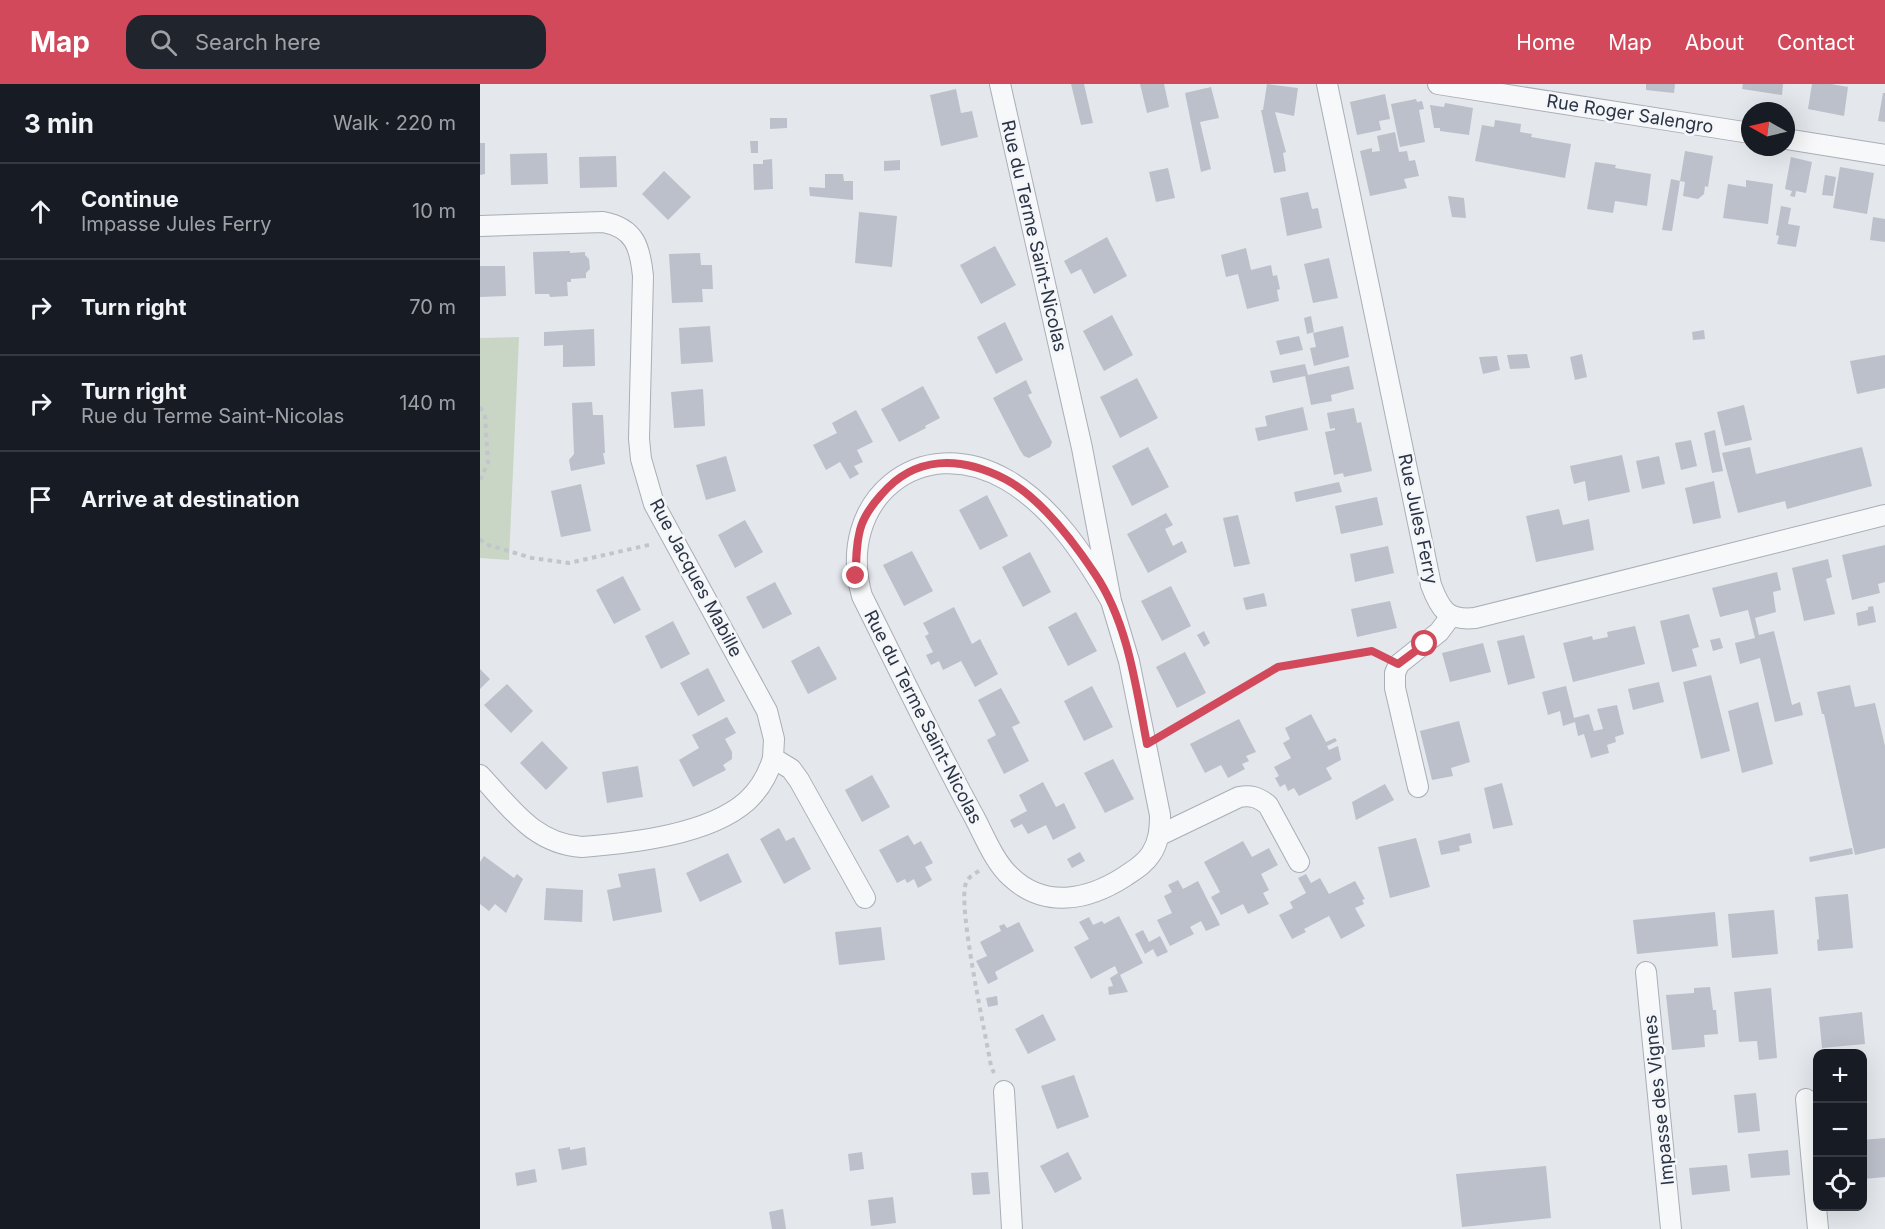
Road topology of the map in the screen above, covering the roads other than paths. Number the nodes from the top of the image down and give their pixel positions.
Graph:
1 (1000, 84) edge
2 (1327, 84) edge
3 (1438, 84) edge
4 (1741, 133) edge
5 (1795, 140) edge
6 (1885, 155) edge
7 (480, 226) edge
8 (1885, 515) edge
9 (1111, 601) junction
10 (1451, 616) junction
11 (773, 758) junction
12 (480, 775) edge
13 (1418, 788) dead end
14 (1160, 835) junction
15 (1299, 862) dead end
16 (865, 898) dead end
17 (1646, 972) dead end
18 (1004, 1091) road end
19 (1806, 1099) dead end
20 (1012, 1229) edge
21 (1671, 1229) edge
22 (1818, 1229) edge

1 - 9 street, Rue du Terme Saint-Nicolas
2 - 10 street, Rue Jules Ferry
3 - 4 street, Rue Roger Salengro
5 - 6 street
7 - 11 street, Rue Jacques Mabille
8 - 10 street
9 - 14 street, Rue du Terme Saint-Nicolas
9 - 14 street, Rue du Terme Saint-Nicolas
10 - 13 street
11 - 12 street
11 - 16 street
14 - 15 street
17 - 21 street, Impasse des Vignes
18 - 20 street
19 - 22 street

